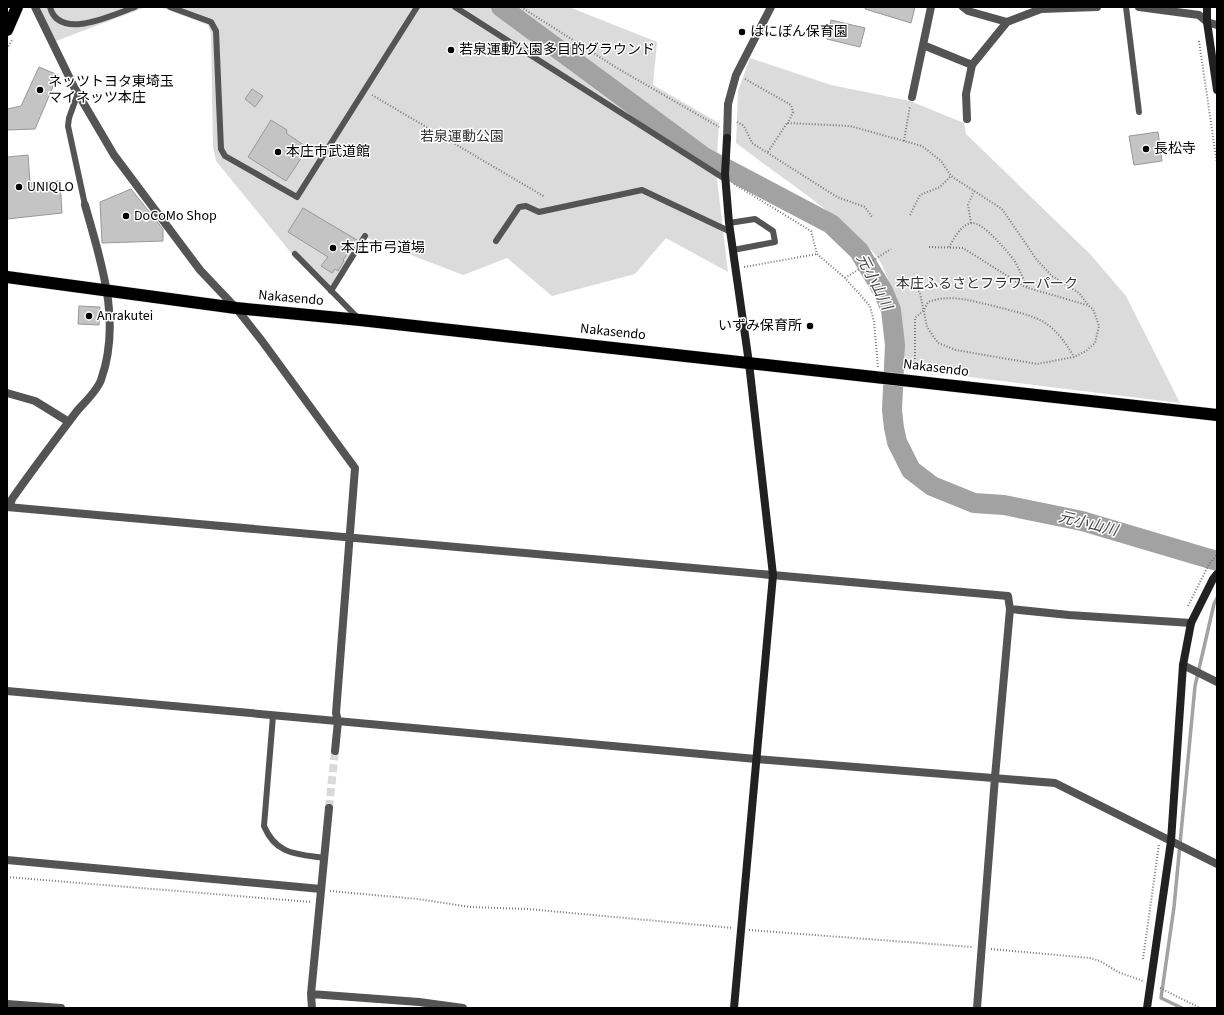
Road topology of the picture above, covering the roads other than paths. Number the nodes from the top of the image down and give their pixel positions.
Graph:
1 (17, 7) edge
2 (35, 7) edge
3 (50, 7) edge
4 (135, 7) edge
5 (170, 7) edge
6 (416, 7) edge
7 (455, 7) edge
8 (771, 7) edge
9 (931, 7) edge
10 (963, 7) edge
11 (1097, 7) edge
12 (1126, 7) edge
13 (1139, 7) edge
14 (1207, 7) edge
15 (1007, 22) junction
16 (1207, 22) junction
17 (1217, 25) edge
18 (7, 30) edge
19 (922, 45) junction
20 (972, 65) junction
21 (1217, 90) edge
22 (78, 93) junction
23 (912, 97) road end
24 (1139, 112) dead end
25 (967, 119) dead end
26 (725, 176) junction
27 (86, 205) joint
28 (729, 223) junction
29 (731, 232) junction
30 (365, 236) dead end
31 (496, 241) dead end
32 (733, 250) junction
33 (295, 254) dead end
34 (7, 277) edge
35 (108, 291) junction
36 (331, 291) junction
37 (236, 308) junction
38 (360, 320) junction
39 (749, 362) junction
40 (7, 393) edge
41 (1217, 415) edge
42 (69, 422) junction
43 (9, 507) edge
44 (351, 537) junction
45 (773, 575) junction
46 (1216, 578) edge
47 (1010, 609) junction
48 (1191, 623) junction
49 (1183, 665) junction
50 (1217, 682) edge
51 (7, 691) edge
52 (273, 716) junction
53 (338, 721) junction
54 (336, 751) tunnel mouth
55 (756, 759) junction
56 (995, 777) junction
57 (329, 808) tunnel mouth
58 (1171, 841) junction
59 (325, 858) junction
60 (7, 860) edge
61 (1217, 864) edge
62 (321, 889) junction
63 (311, 994) junction
64 (7, 1004) edge
65 (61, 1008) edge
66 (312, 1008) edge
67 (463, 1008) edge
68 (734, 1008) edge
69 (977, 1008) edge
70 (1147, 1008) edge

1 - 18 highway
2 - 22 street
3 - 4 lane
5 - 6 lane
7 - 26 lane
8 - 26 street
9 - 19 street
10 - 15 street
11 - 15 street
12 - 24 lane
13 - 16 street
14 - 16 street
15 - 20 street
16 - 17 street
16 - 21 street
19 - 20 street
19 - 23 street
20 - 25 street
22 - 27 lane
22 - 37 street
26 - 28 street
27 - 35 street
28 - 29 street
28 - 32 lane
29 - 31 lane
29 - 32 street
30 - 36 lane
32 - 39 street
33 - 36 lane
34 - 35 highway, Nakasendo
35 - 37 highway, Nakasendo
35 - 42 street
36 - 38 lane
37 - 38 highway, Nakasendo
37 - 44 street
38 - 39 highway, Nakasendo
39 - 41 highway, Nakasendo
39 - 45 street
40 - 42 street
42 - 43 street
43 - 44 street
44 - 45 street
44 - 53 street
45 - 47 street
45 - 55 street
46 - 48 street
47 - 48 street
47 - 56 street
48 - 49 street
49 - 50 street
49 - 58 street
51 - 52 street
52 - 53 street
52 - 59 lane
53 - 54 street
53 - 55 street
55 - 56 street
55 - 68 street
56 - 58 street
56 - 69 street
57 - 59 street
58 - 61 street
58 - 70 street
59 - 62 street
60 - 62 street
62 - 63 street
63 - 66 street
63 - 67 street
64 - 65 street

